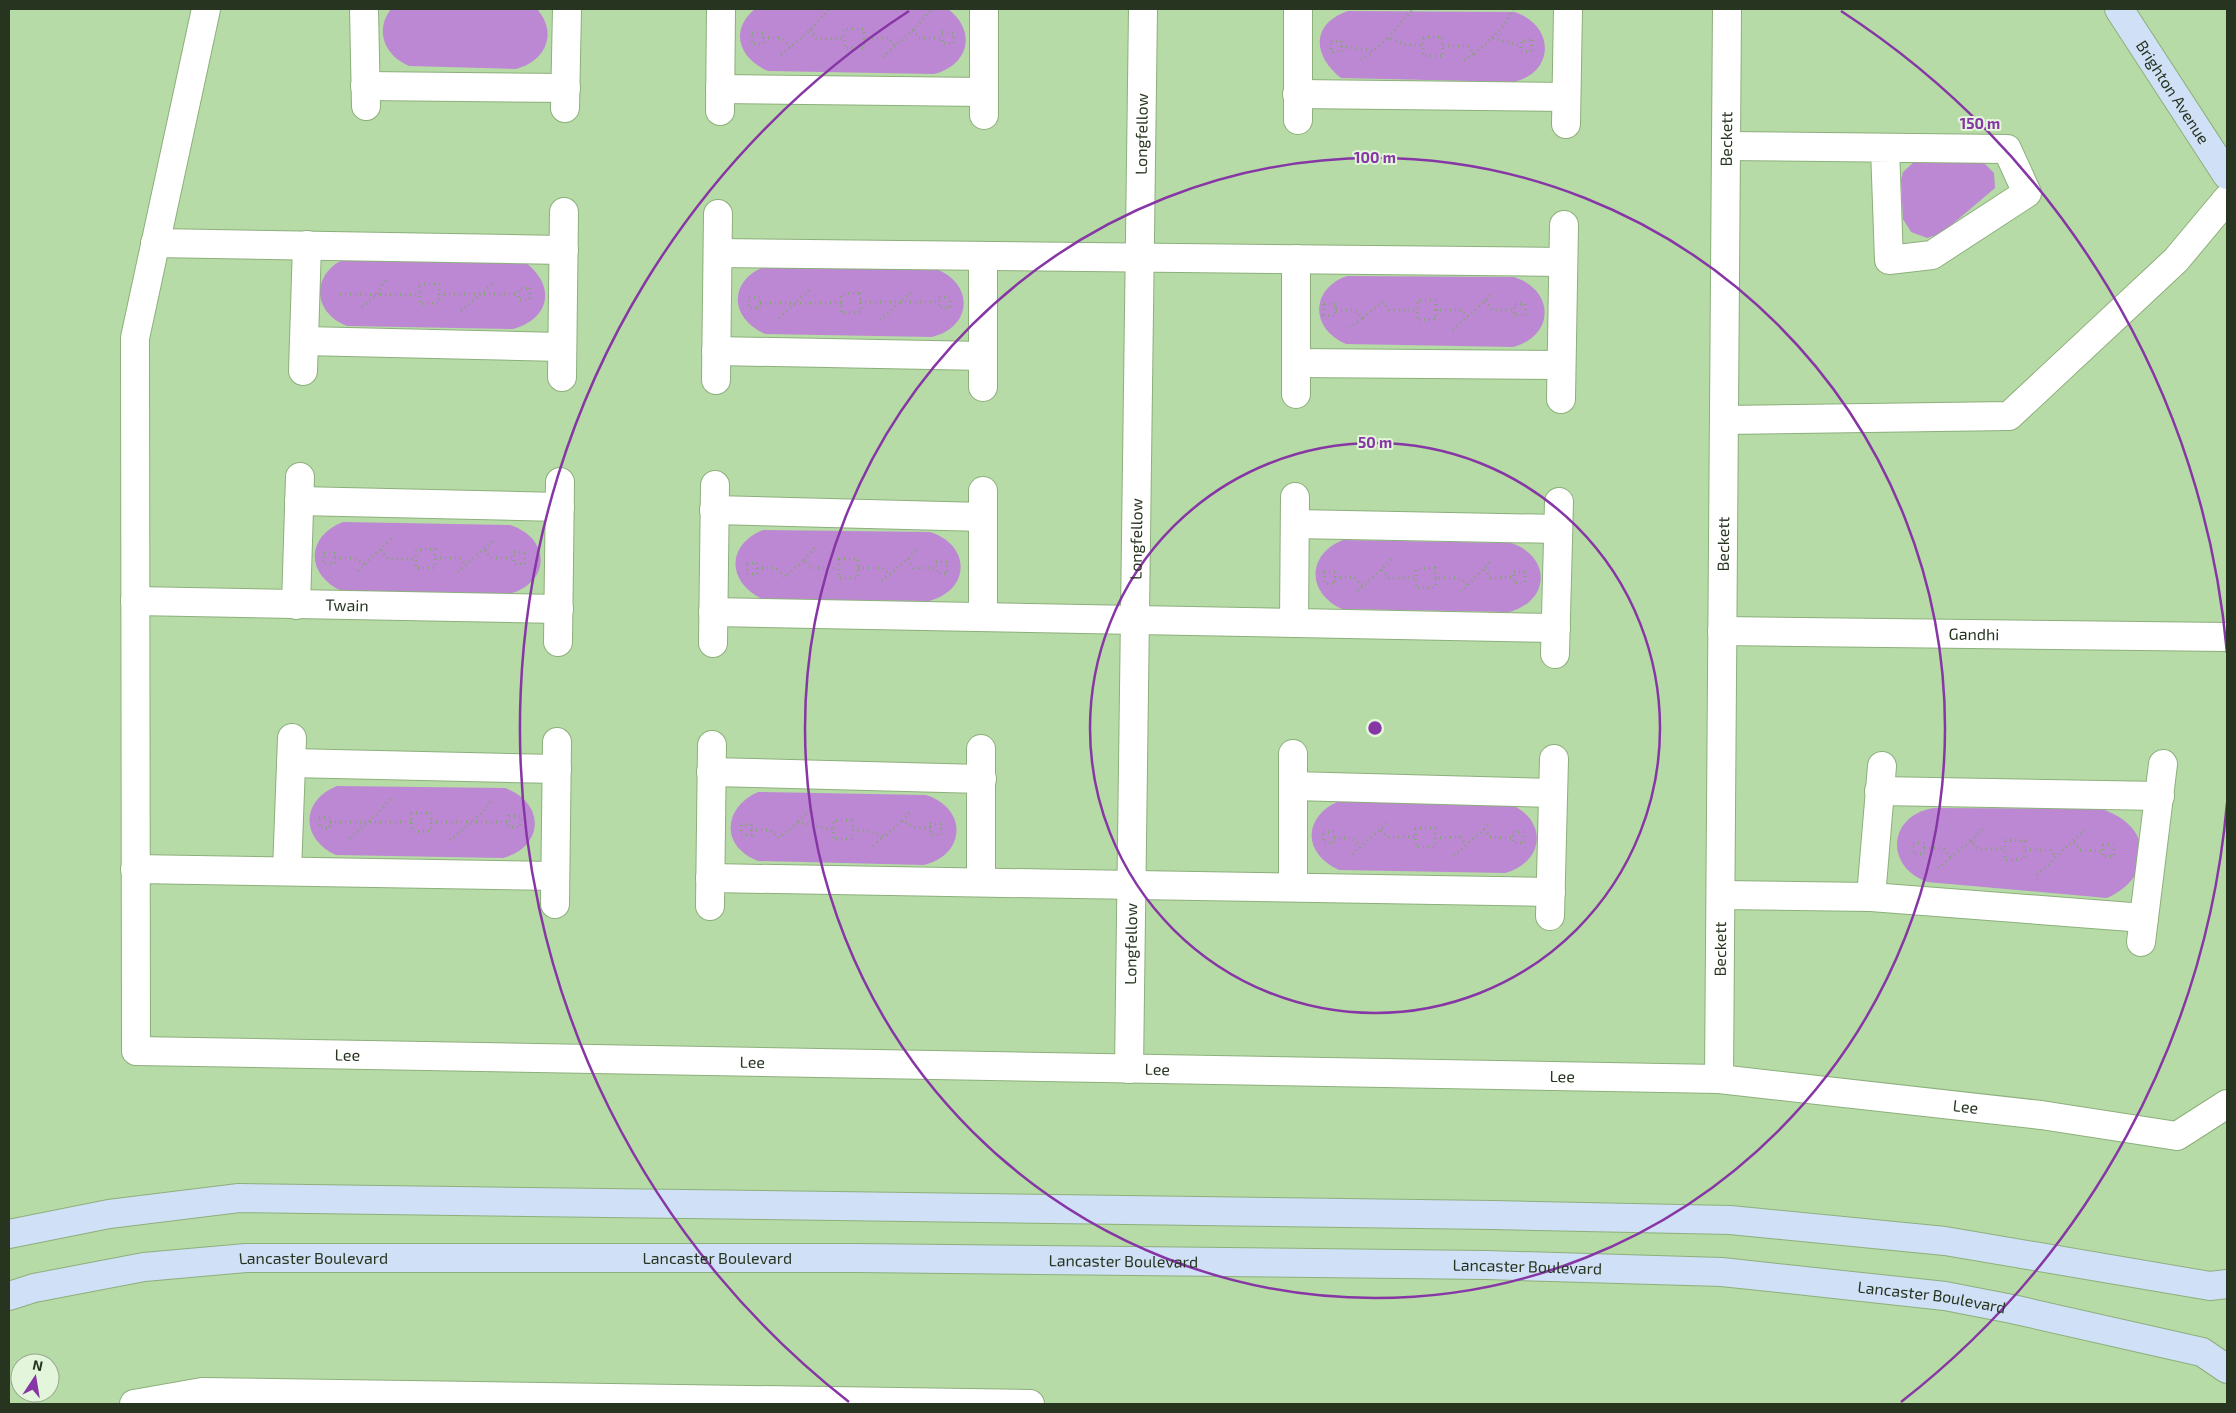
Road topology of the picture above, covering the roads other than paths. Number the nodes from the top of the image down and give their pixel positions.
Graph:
1 (206, 9) edge
2 (364, 9) edge
3 (567, 9) edge
4 (721, 9) edge
5 (984, 9) edge
6 (1143, 9) edge
7 (1298, 9) edge
8 (1568, 9) edge
9 (1727, 9) edge
10 (2119, 9) edge
11 (1566, 97) junction
12 (1566, 124) dead end
13 (1726, 146) junction
14 (1885, 148) junction
15 (2227, 175) edge
16 (2227, 199) edge
17 (564, 212) dead end
18 (718, 214) dead end
19 (1564, 225) dead end
20 (156, 243) junction
21 (307, 245) junction
22 (564, 250) junction
23 (718, 253) junction
24 (983, 256) junction
25 (1140, 258) junction
26 (1296, 259) junction
27 (1563, 262) junction
28 (317, 341) junction
29 (562, 347) junction
30 (716, 351) junction
31 (983, 356) junction
32 (1296, 363) junction
33 (1562, 365) junction
34 (303, 371) dead end
35 (562, 377) dead end
36 (716, 380) dead end
37 (983, 387) dead end
38 (1296, 394) dead end
39 (1560, 399) dead end
40 (1724, 420) junction
41 (1295, 497) dead end
42 (1559, 502) dead end
43 (1295, 524) junction
44 (1558, 529) junction
45 (135, 601) junction
46 (296, 605) junction
47 (559, 609) junction
48 (714, 612) junction
49 (983, 617) junction
50 (1135, 620) junction
51 (1294, 623) junction
52 (1722, 631) junction
53 (2227, 637) edge
54 (558, 642) dead end
55 (713, 643) dead end
56 (557, 742) dead end
57 (712, 745) dead end
58 (981, 749) dead end
59 (1293, 754) dead end
60 (1554, 759) dead end
61 (2163, 764) dead end
62 (557, 769) junction
63 (712, 772) junction
64 (982, 779) junction
65 (1294, 786) junction
66 (1553, 793) junction
67 (2160, 796) junction
68 (136, 869) junction
69 (287, 871) junction
70 (555, 876) junction
71 (710, 878) junction
72 (981, 882) junction
73 (1132, 885) junction
74 (1293, 888) junction
75 (1721, 895) junction
76 (1871, 897) junction
77 (555, 904) dead end
78 (710, 906) dead end
79 (1129, 1069) junction
80 (1720, 1079) junction
81 (2227, 1104) edge
82 (9, 1234) edge
83 (2227, 1284) edge
84 (9, 1296) edge
85 (2227, 1369) edge
86 (202, 1398) edge
87 (355, 1399) edge
88 (503, 1400) edge
89 (807, 1402) edge
90 (134, 1404) edge
91 (1030, 1404) edge

1 - 20 street
2 - 3 street
4 - 5 street
6 - 25 street, Longfellow
7 - 11 street
8 - 11 street
9 - 13 street, Beckett
10 - 15 main road, Brighton Avenue
11 - 12 street
13 - 14 street
13 - 40 street, Beckett
14 - 14 street
16 - 40 street
17 - 22 street
18 - 23 street
19 - 27 street
20 - 21 street
20 - 45 street
21 - 22 street
21 - 28 street
22 - 29 street
23 - 24 street
23 - 30 street
24 - 25 street
24 - 31 street
25 - 26 street
25 - 50 street, Longfellow
26 - 27 street
26 - 32 street
27 - 33 street
28 - 29 street
28 - 34 street
29 - 35 street
30 - 31 street
30 - 36 street
31 - 37 street
32 - 33 street
32 - 38 street
33 - 39 street
40 - 52 street, Beckett
41 - 43 street
42 - 44 street
43 - 44 street
43 - 51 street
44 - 51 street
45 - 46 street, Twain
45 - 68 street
46 - 47 street, Twain
46 - 47 street
47 - 54 street
48 - 49 street
48 - 49 street
48 - 55 street
49 - 50 street
50 - 51 street
50 - 73 street, Longfellow
52 - 53 street, Gandhi
52 - 75 street, Beckett
56 - 62 street
57 - 63 street
58 - 64 street
59 - 65 street
60 - 66 street
61 - 67 street
62 - 69 street
62 - 70 street
63 - 64 street
63 - 71 street
64 - 72 street
65 - 66 street
65 - 74 street
66 - 74 street
67 - 76 street
67 - 76 street
68 - 69 street
68 - 79 street, Lee
69 - 70 street
70 - 77 street
71 - 72 street
71 - 78 street
72 - 73 street
73 - 74 street
73 - 79 street, Longfellow
75 - 76 street
75 - 80 street, Beckett
79 - 80 street, Lee
80 - 81 street, Lee
82 - 83 main road
84 - 85 main road, Lancaster Boulevard
86 - 87 street
86 - 90 street
87 - 88 street
88 - 89 street
89 - 91 street

